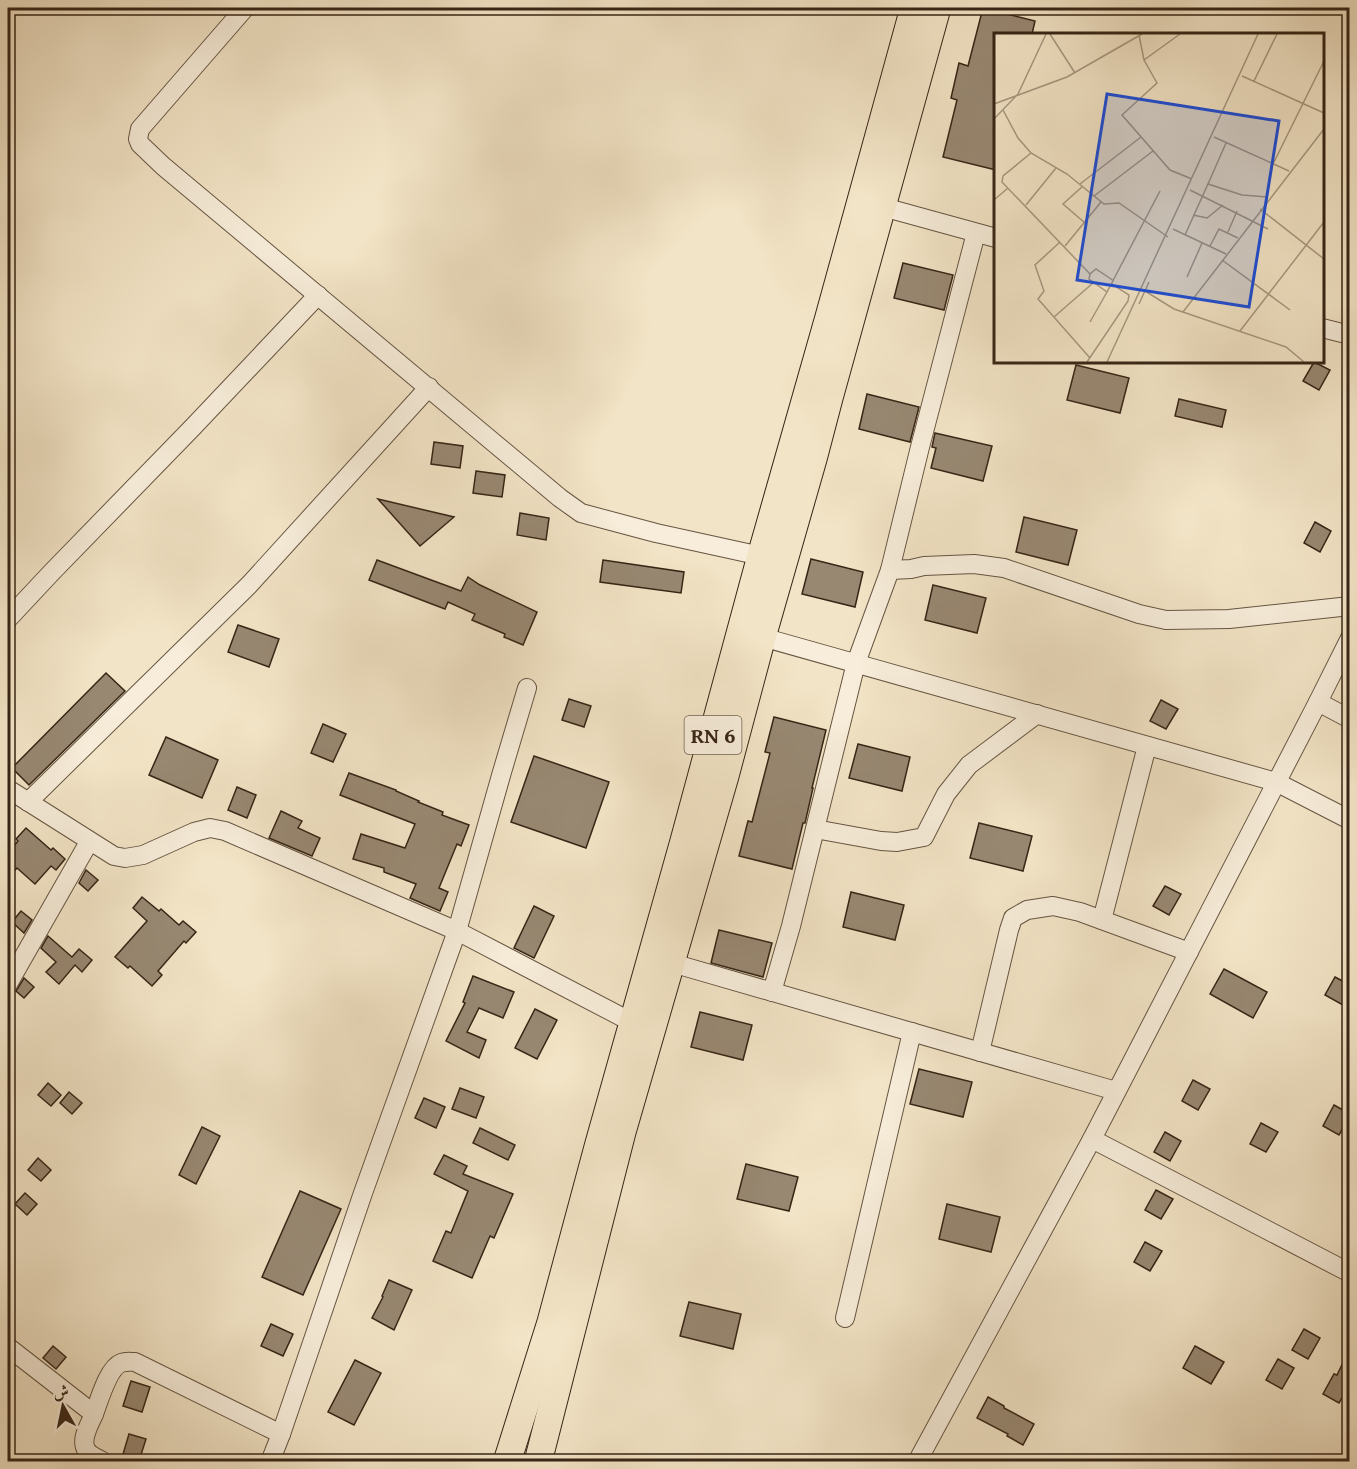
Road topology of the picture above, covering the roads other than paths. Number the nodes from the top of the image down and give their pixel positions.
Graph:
1 (245, 8) edge
2 (914, 8) edge
3 (937, 8) edge
4 (883, 207) junction
5 (976, 233) junction
6 (994, 238) edge
7 (318, 295) junction
8 (1324, 328) edge
9 (1350, 336) edge
10 (429, 387) junction
11 (761, 556) junction
12 (890, 570) junction
13 (1350, 606) edge
14 (8, 619) edge
15 (762, 637) junction
16 (1350, 638) edge
17 (856, 663) junction
18 (527, 688) dead end
19 (1318, 702) junction
20 (1036, 714) junction
21 (1350, 719) edge
22 (1147, 746) junction
23 (1276, 782) junction
24 (8, 789) edge
25 (28, 802) junction
26 (1350, 820) edge
27 (815, 829) junction
28 (89, 842) junction
29 (1102, 920) junction
30 (458, 931) junction
31 (1189, 952) junction
32 (672, 963) junction
33 (8, 984) edge
34 (772, 992) junction
35 (642, 1028) junction
36 (912, 1032) junction
37 (980, 1052) junction
38 (1116, 1090) junction
39 (1092, 1139) junction
40 (1350, 1273) edge
41 (845, 1318) dead end
42 (8, 1347) edge
43 (94, 1413) junction
44 (281, 1434) junction
45 (104, 1461) edge
46 (271, 1461) edge
47 (507, 1461) edge
48 (538, 1461) edge
49 (917, 1461) edge

1 - 7 street
2 - 11 main road, RN 6
3 - 4 main road, RN 6
4 - 5 street
4 - 15 main road, RN 6
5 - 6 street
5 - 12 street
7 - 10 street
7 - 14 street
8 - 9 street
10 - 11 street
10 - 25 street
11 - 35 main road, RN 6
12 - 13 street
12 - 17 street
15 - 17 street
15 - 32 main road, RN 6
16 - 19 street
17 - 20 street
17 - 27 street
18 - 30 street
19 - 21 street
19 - 23 street
20 - 22 street
20 - 27 street
22 - 23 street
22 - 29 street
23 - 26 street
23 - 31 street
24 - 25 street
25 - 28 street
27 - 34 street
28 - 30 street
28 - 33 street
29 - 31 street
29 - 37 street
30 - 35 street
30 - 44 street
31 - 38 street
32 - 34 street
32 - 35 main road, RN 6
34 - 36 street
35 - 47 main road, RN 6
35 - 48 main road, RN 6
36 - 37 street
36 - 41 street
37 - 38 street
38 - 39 street
39 - 40 street
39 - 49 street
42 - 43 street
43 - 44 street
43 - 45 street
44 - 46 street

